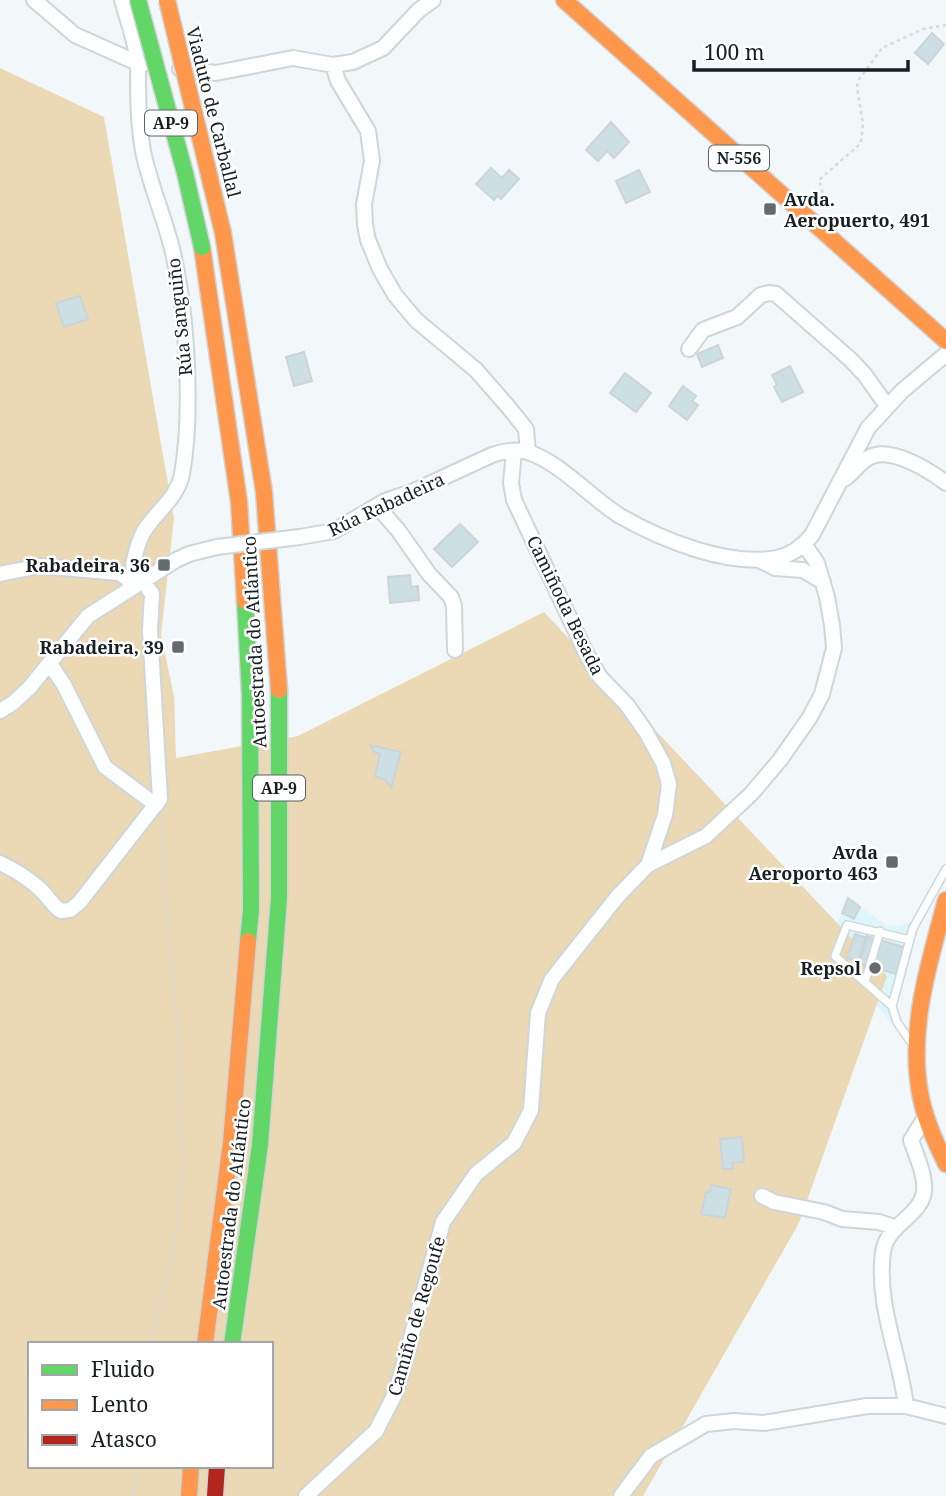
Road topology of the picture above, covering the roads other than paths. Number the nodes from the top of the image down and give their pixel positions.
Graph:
1 (34, 0) edge
2 (122, 0) edge
3 (138, 0) edge
4 (167, 0) edge
5 (433, 0) edge
6 (564, 0) edge
7 (138, 65) junction
8 (333, 65) junction
9 (223, 233) joint
10 (946, 341) edge
11 (689, 349) dead end
12 (946, 354) edge
13 (887, 406) junction
14 (521, 452) junction
15 (840, 481) junction
16 (946, 483) edge
17 (377, 506) junction
18 (804, 544) junction
19 (758, 559) junction
20 (0, 574) edge
21 (823, 582) junction
22 (138, 584) junction
23 (455, 650) dead end
24 (50, 664) junction
25 (0, 711) edge
26 (158, 802) junction
27 (0, 863) edge
28 (648, 865) junction
29 (946, 869) edge
30 (946, 900) edge
31 (880, 931) junction
32 (911, 940) junction
33 (865, 982) junction
34 (892, 1006) junction
35 (915, 1048) junction
36 (926, 1116) junction
37 (946, 1164) edge
38 (762, 1196) dead end
39 (894, 1227) junction
40 (205, 1342) edge
41 (232, 1342) edge
42 (906, 1406) junction
43 (946, 1416) edge
44 (191, 1468) edge
45 (217, 1468) edge
46 (189, 1496) edge
47 (215, 1496) edge
48 (306, 1496) edge
49 (621, 1496) edge

1 - 7 street
2 - 7 street, Rúa Sanguiño
3 - 40 main road, Autoestrada do Atlántico / AP-9, bridge
4 - 9 main road, Viaduto de Carballal / AP-9, bridge
5 - 8 street
6 - 10 main road, N-556
7 - 8 street
7 - 22 street, Rúa Sanguiño
8 - 14 street
9 - 41 main road, Autoestrada do Atlántico / AP-9
11 - 13 street
12 - 13 street
13 - 15 street
14 - 17 street, Rúa Rabadeira
14 - 19 street
14 - 28 street, Camiñoda Besada
15 - 16 street
15 - 18 street
17 - 22 street, Rúa Rabadeira, bridge
17 - 23 street
18 - 19 street
18 - 21 street, Camiño de Regoufe
19 - 21 street
20 - 22 street
21 - 28 street, Camiño de Regoufe
22 - 24 street, Rúa Rabadeira
22 - 26 street
24 - 25 street, Rúa Rabadeira
24 - 26 street
26 - 27 street
28 - 48 street, Camiño de Regoufe
29 - 32 lane
30 - 35 main road
31 - 32 lane
31 - 33 lane
31 - 33 lane
32 - 34 lane
33 - 34 lane
34 - 35 lane
35 - 36 main road
36 - 37 main road
36 - 39 street
38 - 39 street
39 - 42 street
42 - 43 street
42 - 49 street
44 - 46 main road
45 - 47 main road

